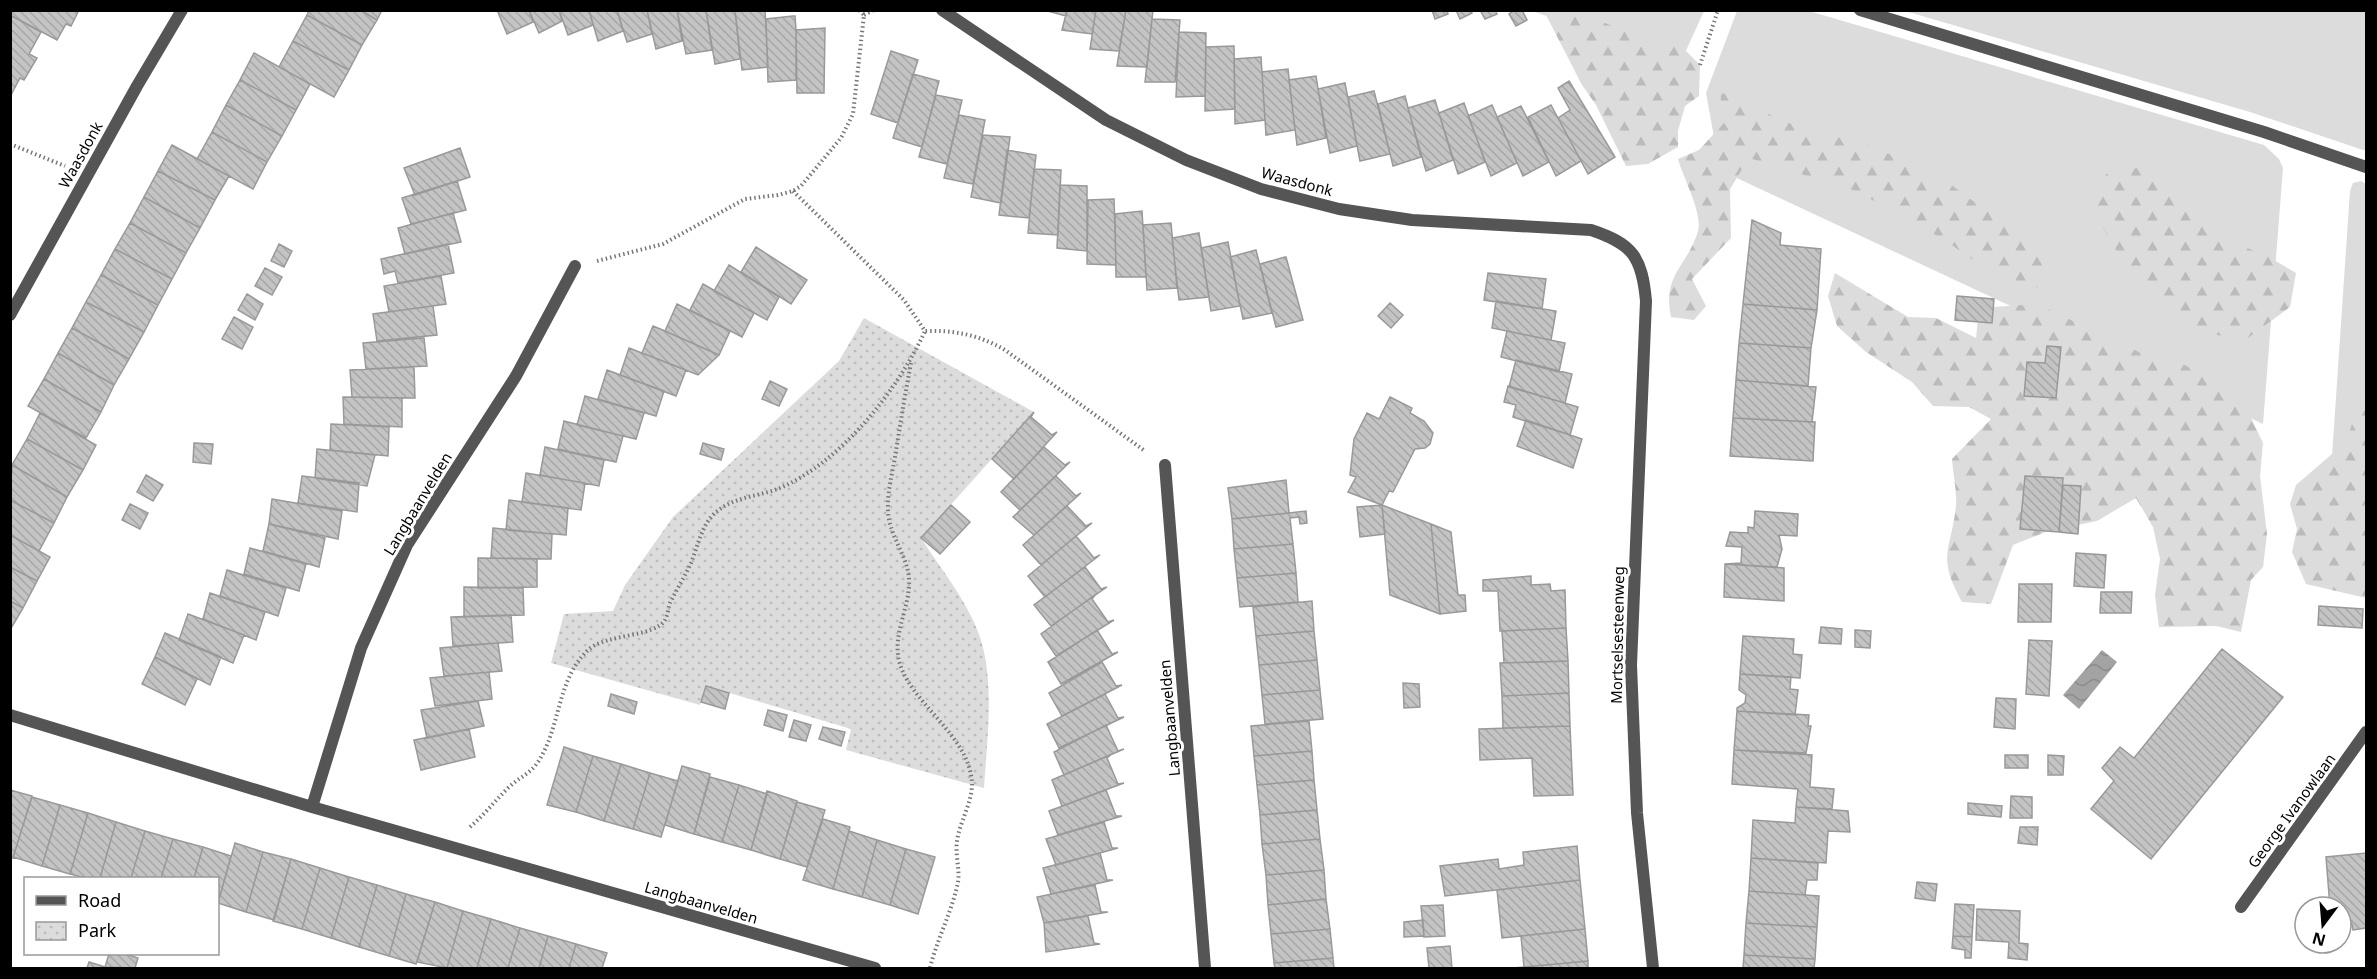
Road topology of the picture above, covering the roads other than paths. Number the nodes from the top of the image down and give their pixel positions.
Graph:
1 (182, 10) edge
2 (942, 10) edge
3 (1860, 10) edge
4 (2367, 167) edge
5 (575, 267) road end
6 (1646, 301) joint
7 (10, 315) edge
8 (1164, 465) road end
9 (10, 715) edge
10 (2367, 732) edge
11 (312, 807) junction
12 (2241, 907) dead end
13 (875, 969) edge
14 (1205, 969) edge
15 (1653, 969) edge

1 - 7 street, Waasdonk
2 - 6 street, Waasdonk
3 - 4 street
5 - 11 street, Langbaanvelden
6 - 15 street, Mortselsesteenweg
8 - 14 street, Langbaanvelden
9 - 11 street, Langbaanvelden
10 - 12 street, George Ivanowlaan
11 - 13 street, Langbaanvelden

